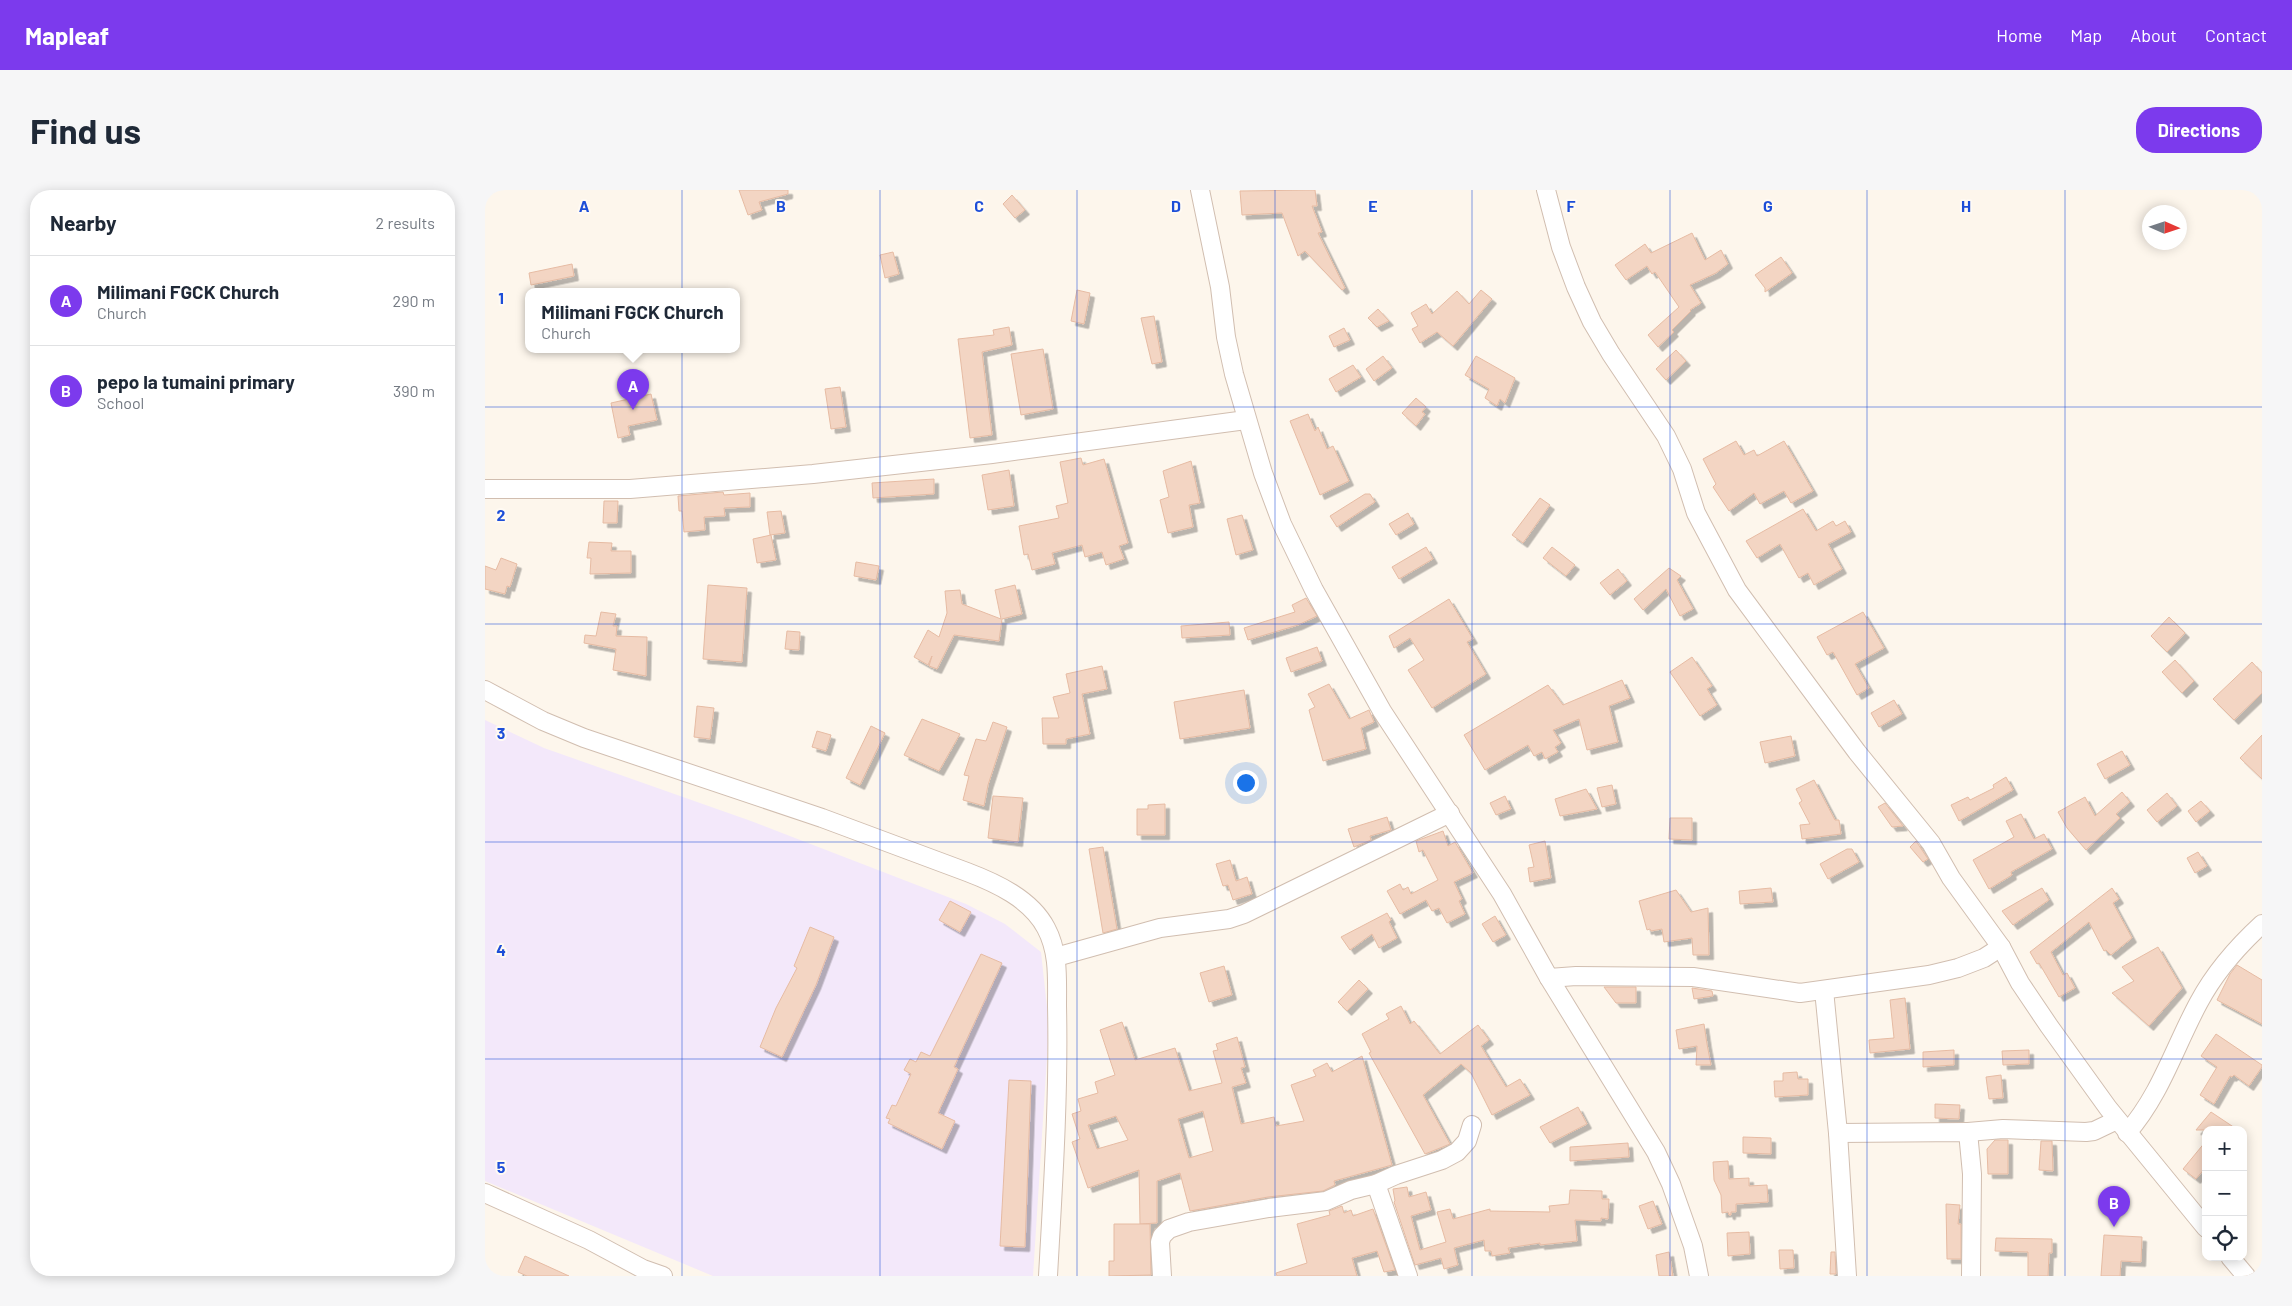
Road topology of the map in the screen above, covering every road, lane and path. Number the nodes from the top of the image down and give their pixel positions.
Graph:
1 (1200, 190) edge
2 (1547, 190) edge
3 (1245, 420) junction
4 (485, 488) edge
5 (485, 690) edge
6 (1450, 813) junction
7 (2262, 924) edge
8 (2001, 947) junction
9 (1056, 957) junction
10 (1549, 978) junction
11 (1823, 990) junction
12 (1472, 1125) dead end
13 (2122, 1126) junction
14 (1968, 1132) junction
15 (1838, 1133) junction
16 (1376, 1184) junction
17 (487, 1198) edge
18 (2202, 1223) edge
19 (2233, 1261) edge
20 (663, 1276) edge
21 (1047, 1276) edge
22 (1162, 1276) edge
23 (1408, 1276) edge
24 (1699, 1276) edge
25 (1847, 1276) edge
26 (1971, 1276) edge
27 (2246, 1276) edge

1 - 3 street
2 - 8 street
3 - 4 street
3 - 6 street
5 - 9 street
6 - 9 street
6 - 10 street
7 - 13 street
8 - 11 street
8 - 13 street
9 - 21 street
10 - 11 street
10 - 24 street
11 - 15 street
12 - 16 street
13 - 14 street
13 - 18 street
14 - 15 street
14 - 26 street
15 - 25 street
16 - 22 street
16 - 23 street
17 - 20 street
19 - 27 street

